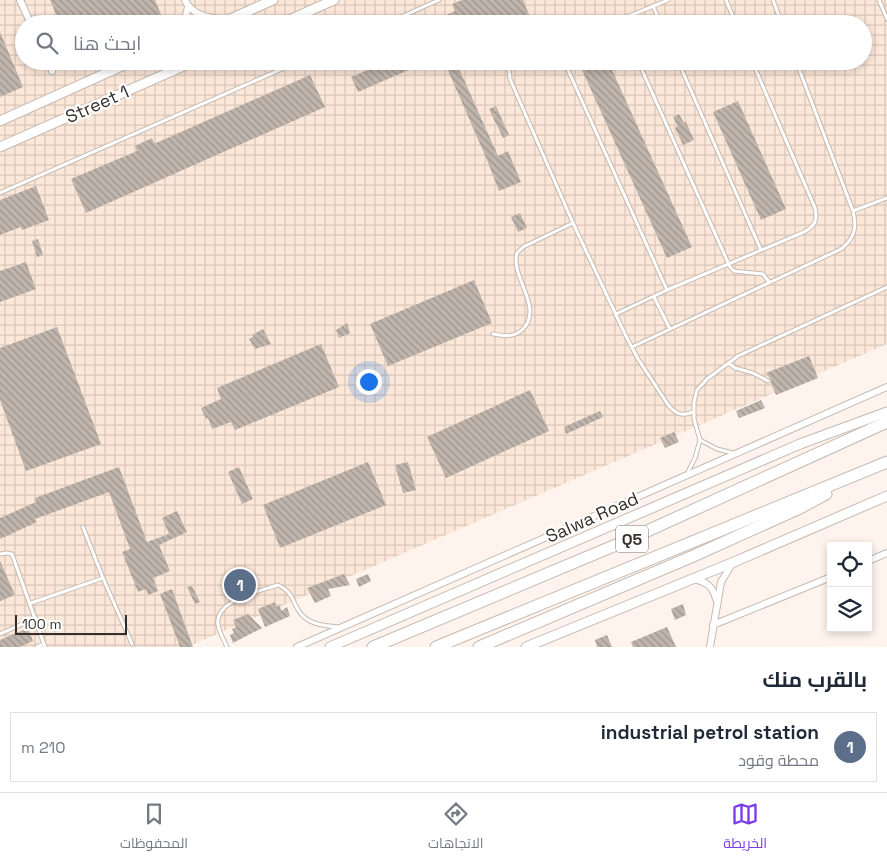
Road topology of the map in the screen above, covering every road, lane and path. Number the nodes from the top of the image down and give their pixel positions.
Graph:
1 (20, 0) edge
2 (185, 0) edge
3 (273, 0) edge
4 (334, 0) edge
5 (439, 0) edge
6 (668, 0) edge
7 (726, 0) edge
8 (773, 0) edge
9 (879, 0) edge
10 (653, 6) junction
11 (188, 7) junction
12 (886, 12) edge
13 (27, 15) edge
14 (186, 15) edge
15 (202, 15) edge
16 (239, 15) edge
17 (300, 15) edge
18 (405, 15) edge
19 (635, 15) edge
20 (657, 15) edge
21 (732, 15) edge
22 (779, 15) edge
23 (887, 19) edge
24 (113, 70) edge
25 (175, 70) edge
26 (280, 70) edge
27 (509, 70) edge
28 (568, 70) edge
29 (642, 70) edge
30 (682, 70) edge
31 (756, 70) edge
32 (799, 70) edge
33 (0, 121) edge
34 (0, 147) edge
35 (0, 193) edge
36 (887, 198) edge
37 (853, 211) junction
38 (573, 223) junction
39 (760, 250) junction
40 (728, 264) junction
41 (769, 282) junction
42 (887, 287) edge
43 (667, 290) junction
44 (654, 296) junction
45 (616, 314) junction
46 (670, 329) junction
47 (493, 334) dead end
48 (632, 347) junction
49 (728, 363) junction
50 (768, 381) dead end
51 (887, 386) edge
52 (693, 412) junction
53 (887, 412) edge
54 (887, 422) edge
55 (700, 440) junction
56 (735, 453) junction
57 (887, 462) edge
58 (867, 471) junction
59 (686, 475) junction
60 (887, 496) edge
61 (83, 527) dead end
62 (887, 553) edge
63 (0, 554) edge
64 (872, 559) edge
65 (734, 562) junction
66 (103, 578) junction
67 (693, 579) junction
68 (827, 579) edge
69 (717, 602) junction
70 (31, 603) junction
71 (36, 618) junction
72 (713, 625) junction
73 (342, 627) junction
74 (0, 634) edge
75 (132, 644) dead end
76 (45, 646) edge
77 (37, 647) edge
78 (227, 647) edge
79 (297, 647) edge
80 (330, 647) edge
81 (373, 647) edge
82 (436, 647) edge
83 (479, 647) edge
84 (526, 647) edge
85 (710, 647) edge

1 - 13 street
2 - 11 street
3 - 16 main road
4 - 17 main road
5 - 18 lane
6 - 10 lane
7 - 21 lane
8 - 22 lane
9 - 12 lane
10 - 19 lane
10 - 20 lane
11 - 14 street
11 - 15 street
12 - 23 lane
24 - 33 main road, Street 1
25 - 34 main road, Street 1
26 - 35 lane
27 - 38 lane
28 - 43 lane
29 - 40 lane
30 - 39 lane
31 - 39 lane
32 - 37 lane
36 - 37 lane
37 - 41 lane
38 - 45 lane
38 - 47 lane
39 - 40 lane
40 - 41 lane
40 - 43 lane
41 - 46 lane
42 - 49 lane
43 - 44 lane
44 - 45 lane
44 - 46 lane
45 - 48 lane
46 - 48 lane
48 - 52 lane
49 - 50 lane
49 - 52 lane
51 - 56 street, Salwa Road
52 - 55 lane
53 - 80 main road, Salwa Road
54 - 81 highway, Salwa Road / Q5
55 - 56 lane
55 - 59 lane
56 - 59 street, Salwa Road
57 - 58 highway, Q5
58 - 82 highway, Q5
58 - 83 highway
59 - 73 street, Salwa Road
60 - 65 main road
61 - 66 lane
62 - 64 street
63 - 70 lane
65 - 67 main road
65 - 69 street
66 - 70 lane
66 - 75 lane
67 - 69 street
67 - 84 main road
68 - 72 street
69 - 72 street
70 - 71 lane
71 - 74 lane
71 - 76 lane
72 - 85 street
73 - 78 lane
73 - 79 street, Salwa Road
76 - 77 lane

